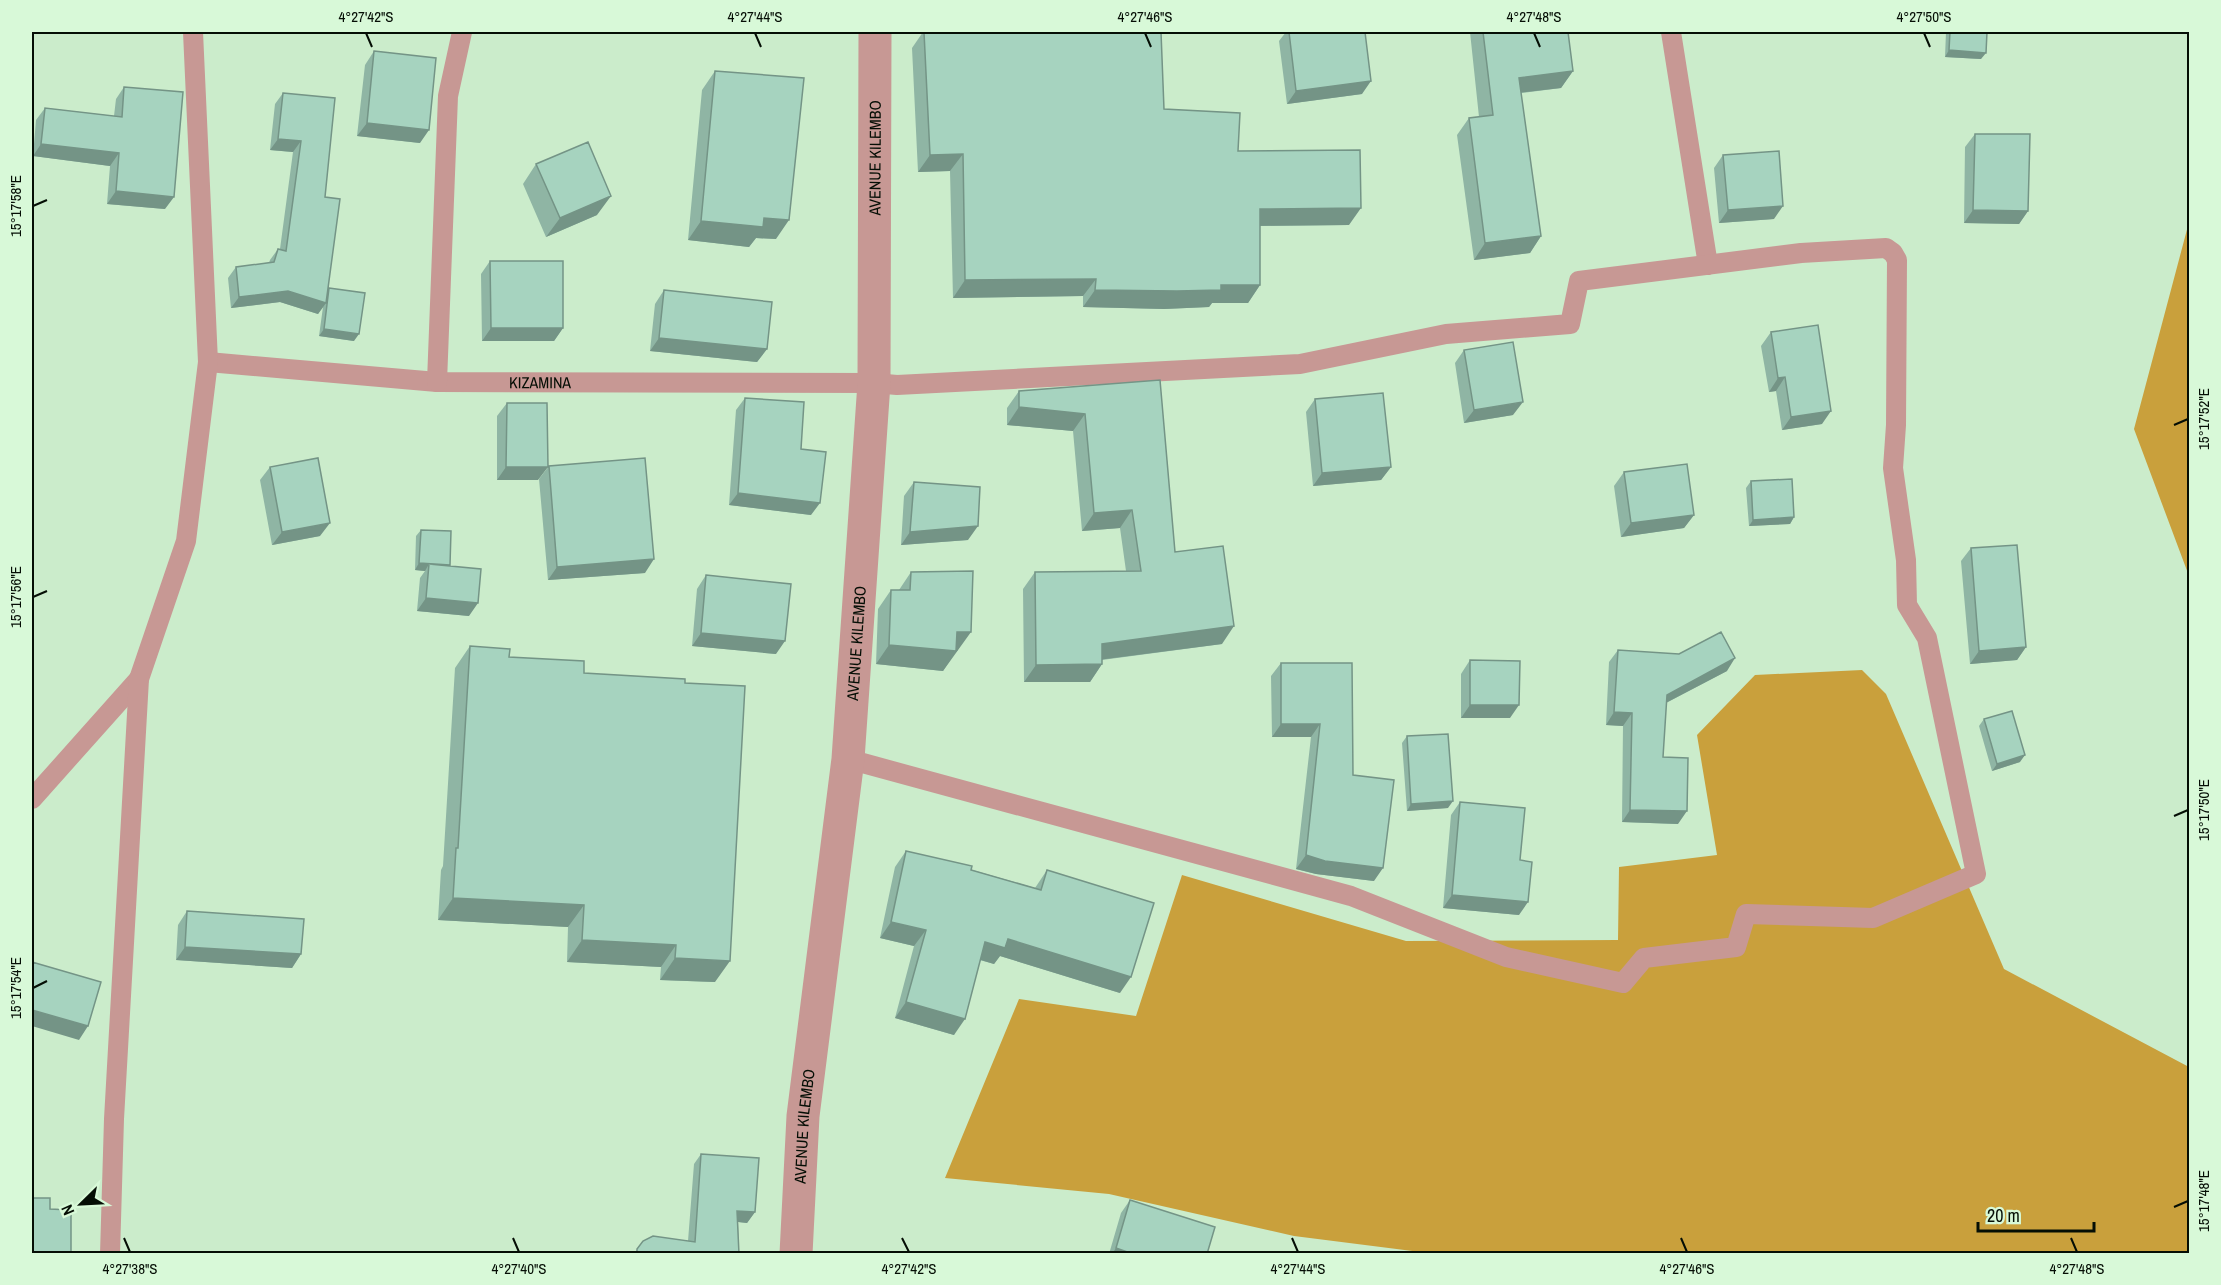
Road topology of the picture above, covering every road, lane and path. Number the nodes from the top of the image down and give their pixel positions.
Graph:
1 (193, 32) edge
2 (462, 32) edge
3 (875, 32) edge
4 (1671, 32) edge
5 (1708, 265) junction
6 (208, 362) junction
7 (437, 382) junction
8 (874, 383) junction
9 (139, 679) junction
10 (848, 759) junction
11 (32, 800) edge
12 (110, 1254) edge
13 (796, 1254) edge

1 - 6 lane
2 - 7 lane
3 - 8 street, AVENUE KILEMBO
4 - 5 lane
5 - 8 lane, KIZAMINA
5 - 10 lane
6 - 7 lane, KIZAMINA
6 - 9 lane
7 - 8 lane, KIZAMINA
8 - 10 street, AVENUE KILEMBO
9 - 11 lane
9 - 12 lane
10 - 13 street, AVENUE KILEMBO

